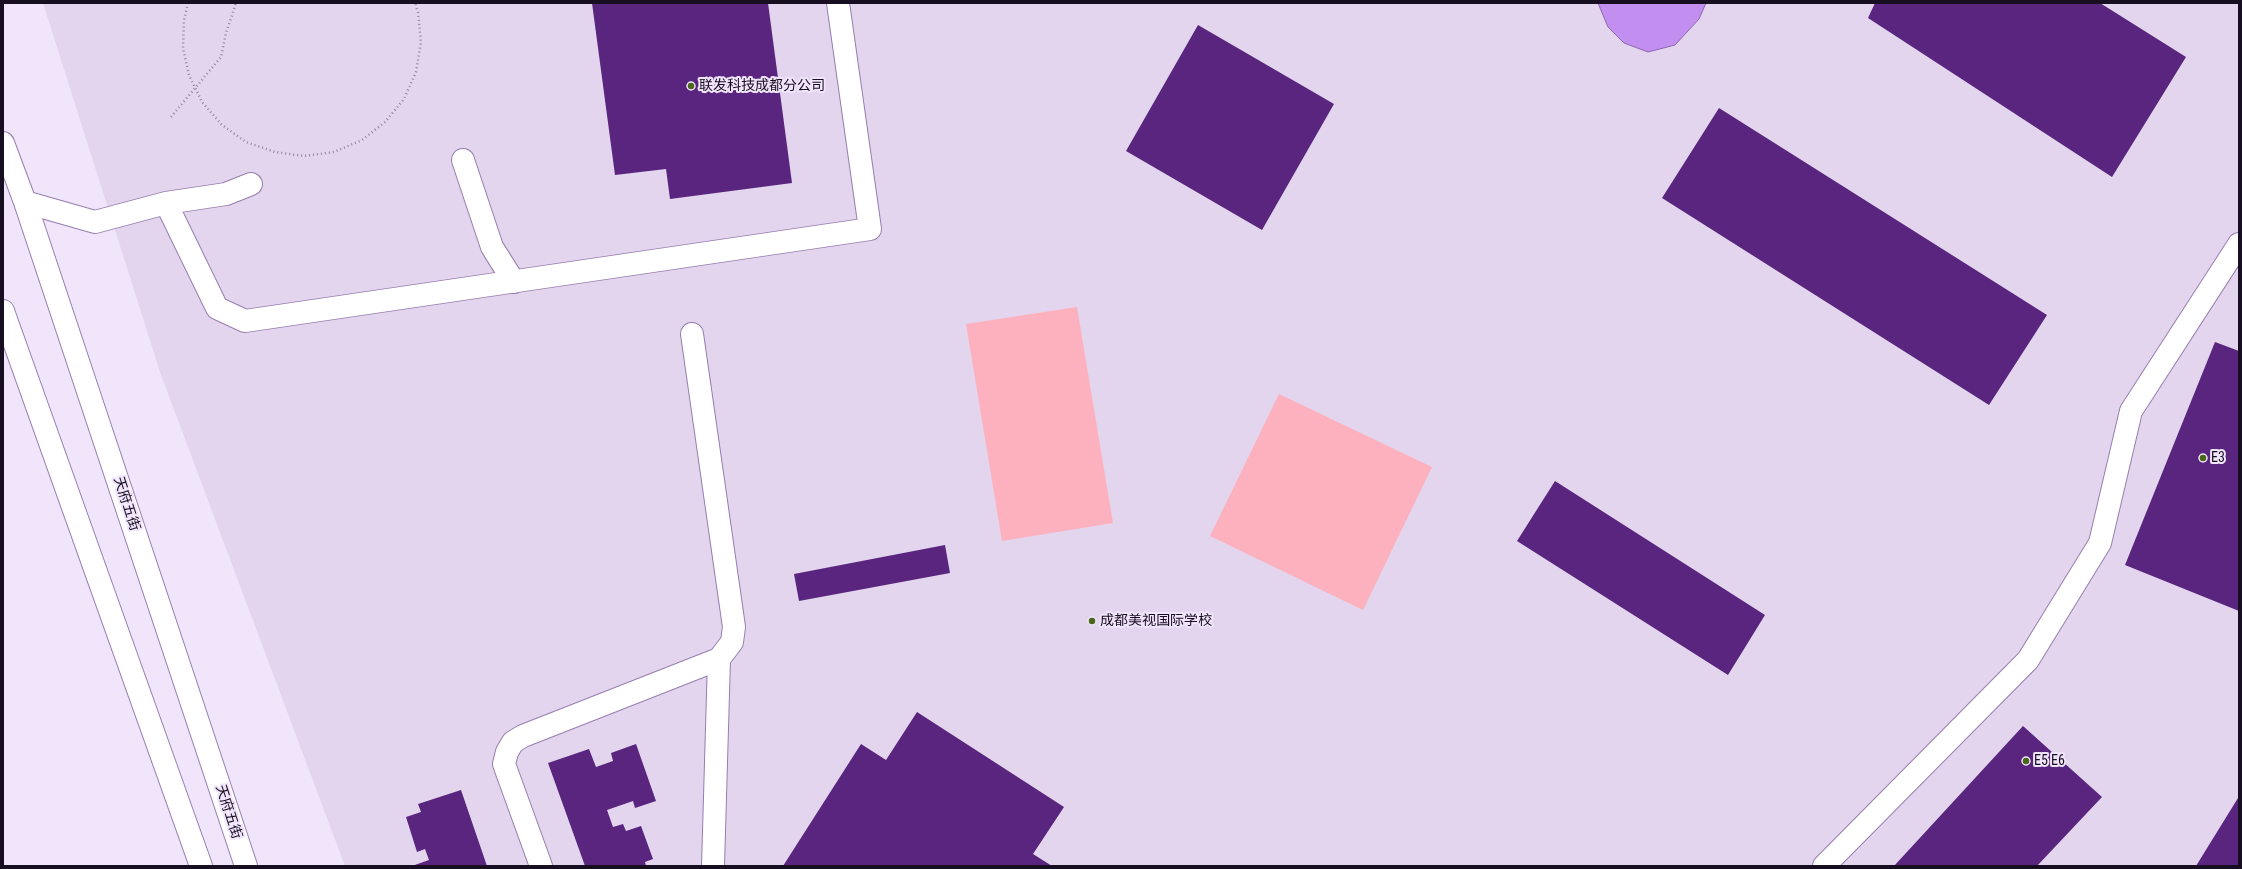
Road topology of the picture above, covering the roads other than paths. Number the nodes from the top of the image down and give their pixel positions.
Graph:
1 (838, 3) edge
2 (3, 143) edge
3 (463, 160) dead end
4 (251, 184) dead end
5 (25, 202) junction
6 (166, 203) junction
7 (2239, 244) edge
8 (514, 282) junction
9 (3, 311) edge
10 (692, 334) dead end
11 (719, 659) junction
12 (201, 866) edge
13 (246, 866) edge
14 (541, 866) edge
15 (713, 866) edge
16 (1824, 866) edge

1 - 8 street
2 - 5 street, 天府五街
3 - 8 street
4 - 6 street
5 - 6 street
5 - 13 street, 天府五街
6 - 8 street
7 - 16 street
9 - 12 street
10 - 11 street
11 - 14 street
11 - 15 street

